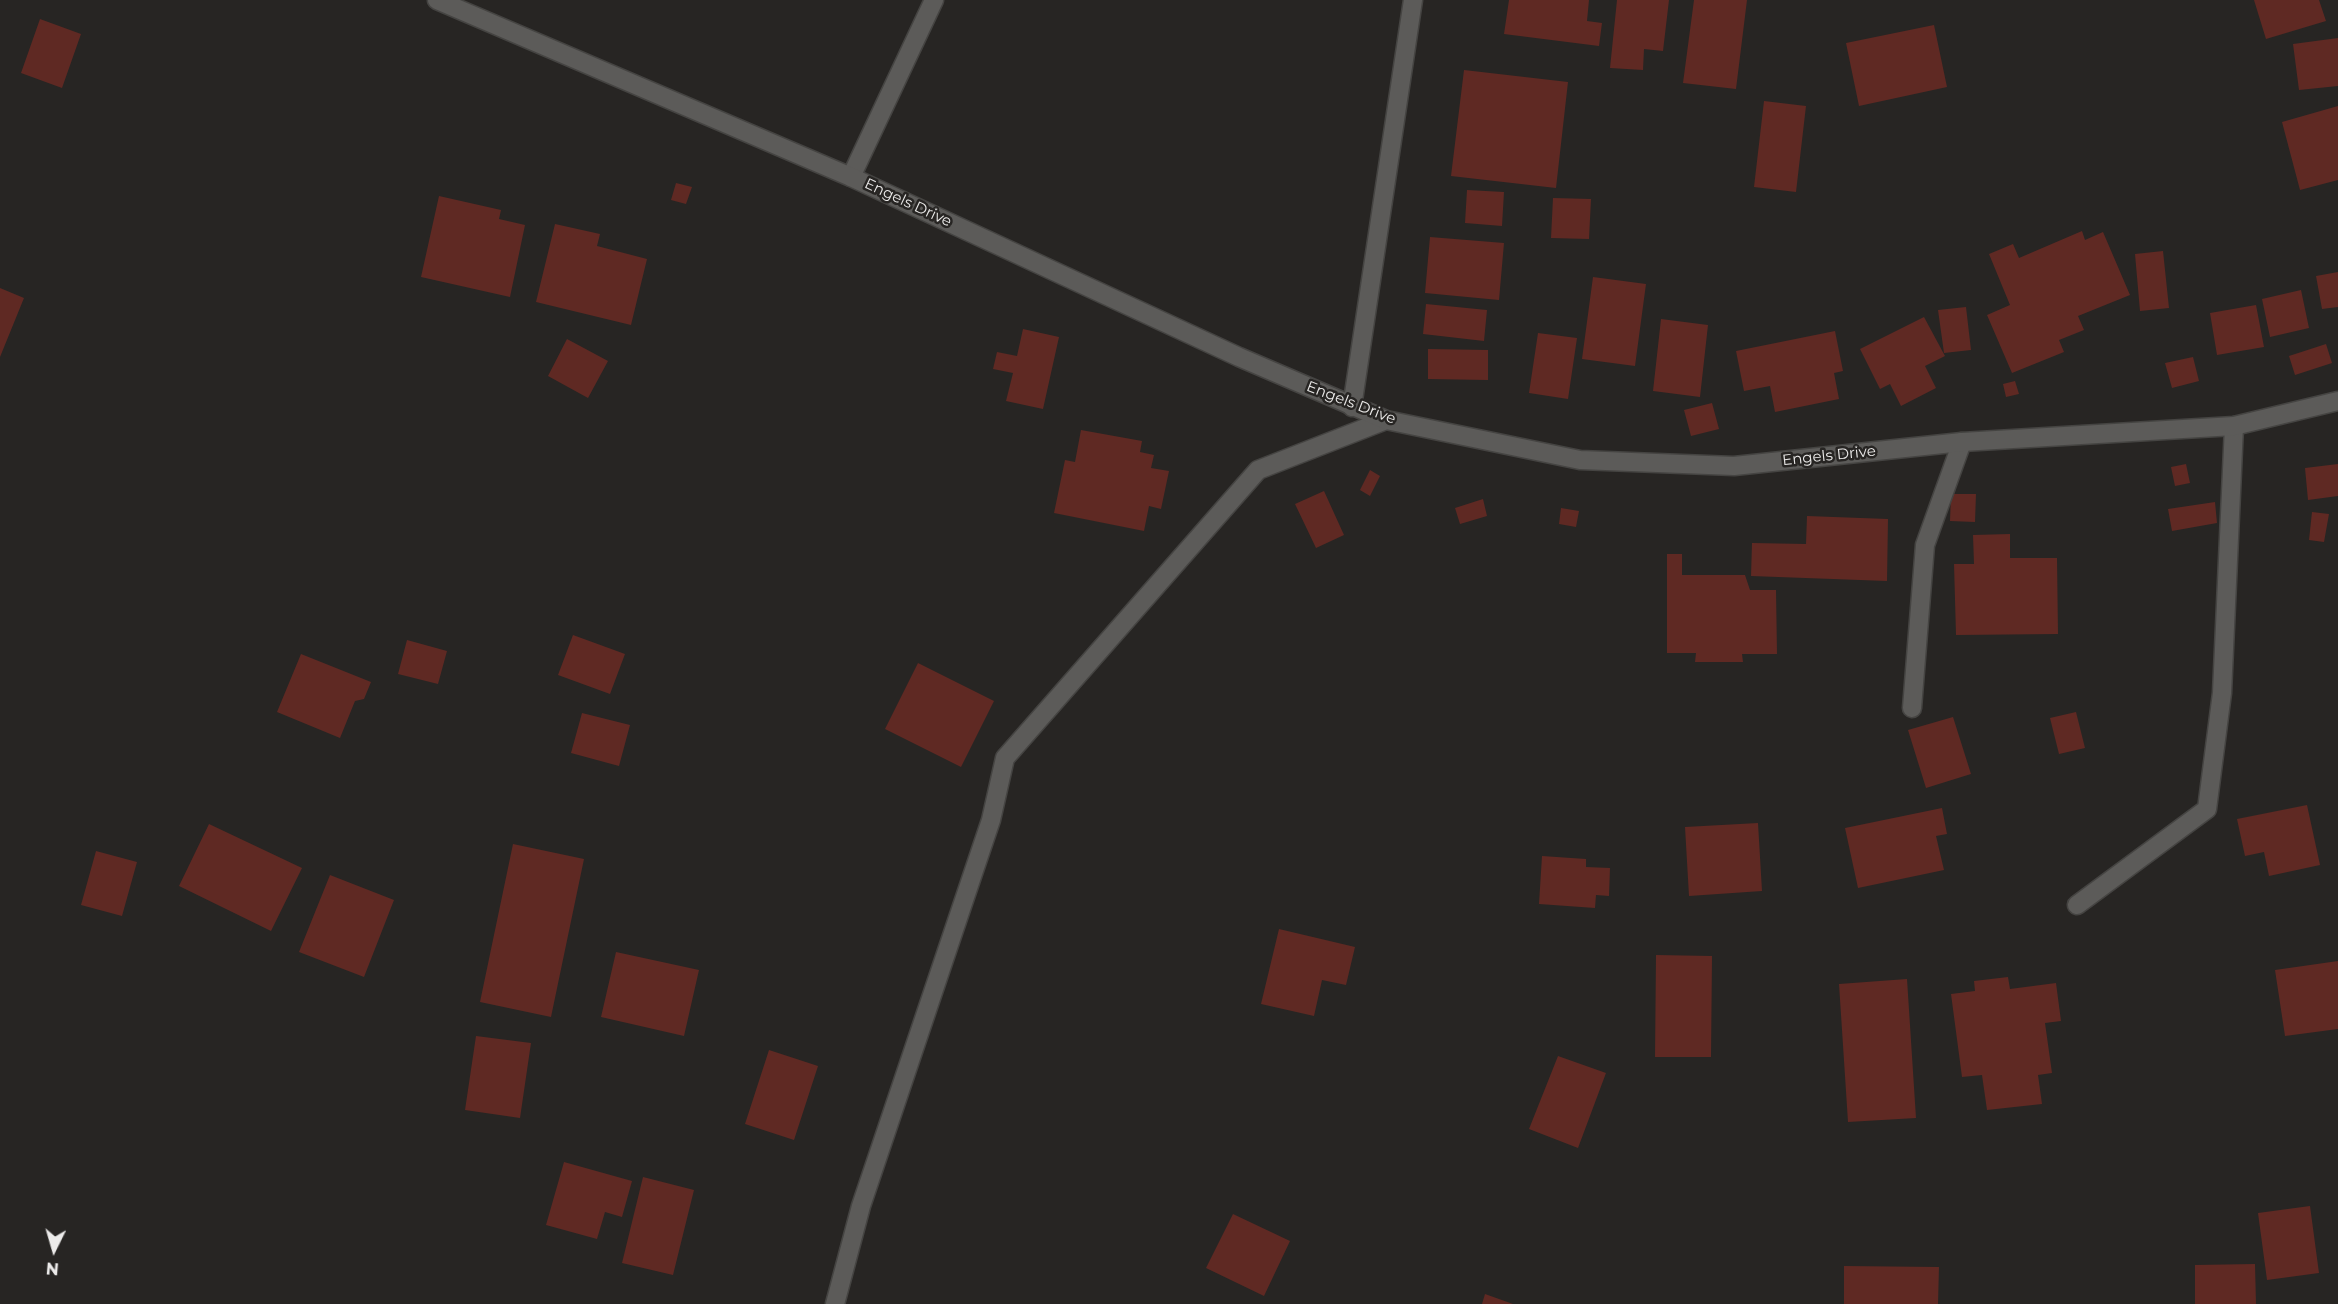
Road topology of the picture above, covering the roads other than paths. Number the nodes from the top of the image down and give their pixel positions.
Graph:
1 (437, 0) edge
2 (934, 0) edge
3 (1413, 0) edge
4 (851, 177) junction
5 (2338, 401) edge
6 (1352, 407) junction
7 (1386, 420) junction
8 (2234, 426) junction
9 (1962, 442) junction
10 (1912, 708) dead end
11 (2077, 905) dead end
12 (835, 1304) edge

1 - 4 street, Engels Drive
2 - 4 street
3 - 6 street
4 - 6 street, Engels Drive
5 - 8 street, Engels Drive
6 - 7 street, Engels Drive
7 - 9 street, Engels Drive
7 - 12 street
8 - 9 street, Engels Drive
8 - 11 street
9 - 10 street

